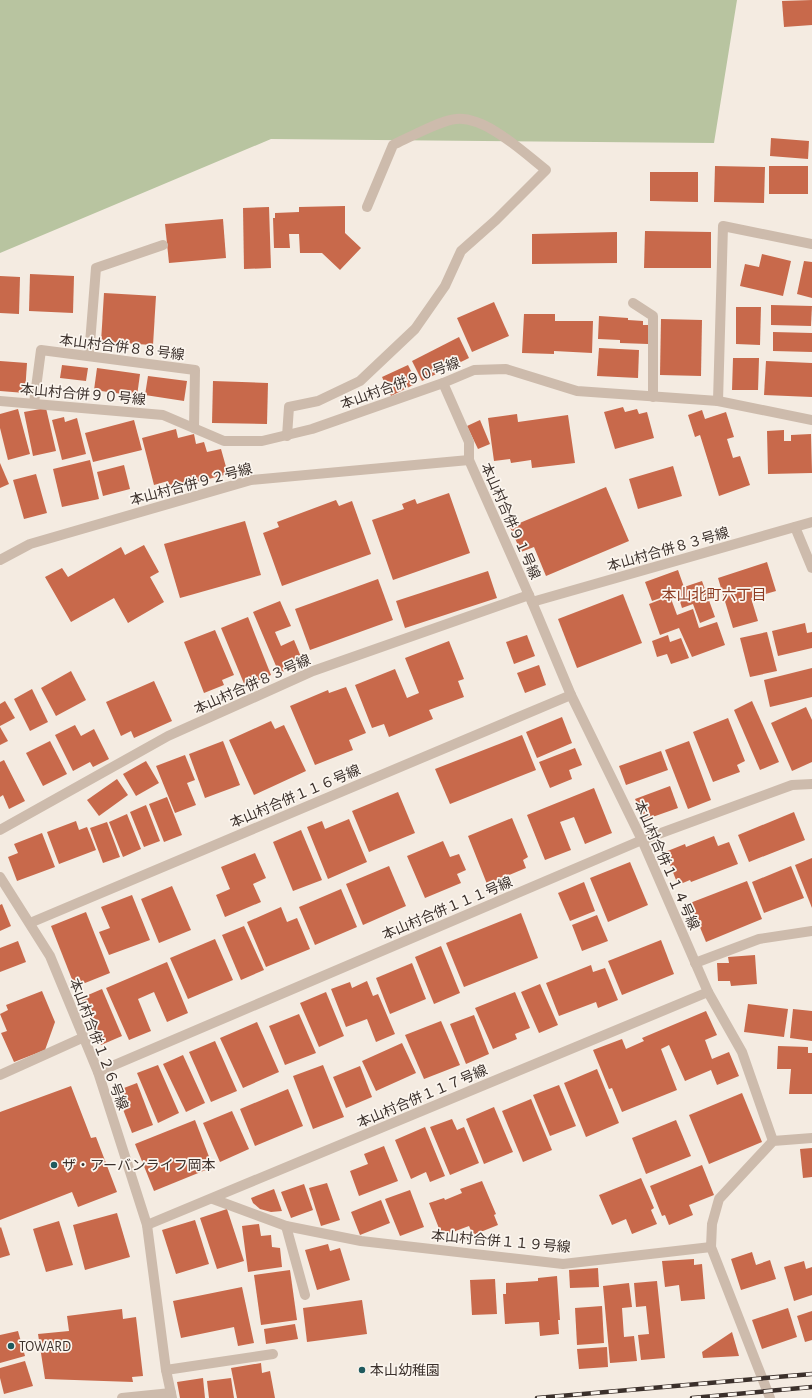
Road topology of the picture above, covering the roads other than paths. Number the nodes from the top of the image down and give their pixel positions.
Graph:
1 (367, 207) dead end
2 (812, 244) edge
3 (163, 245) dead end
4 (633, 303) dead end
5 (89, 356) junction
6 (443, 383) junction
7 (653, 397) junction
8 (0, 401) edge
9 (718, 402) junction
10 (34, 403) junction
11 (812, 420) edge
12 (194, 428) junction
13 (287, 436) junction
14 (469, 460) junction
15 (812, 522) edge
16 (795, 527) junction
17 (0, 560) edge
18 (812, 568) edge
19 (531, 599) junction
20 (571, 695) junction
21 (812, 784) edge
22 (0, 830) edge
23 (642, 840) junction
24 (0, 877) edge
25 (30, 923) junction
26 (812, 930) edge
27 (696, 962) junction
28 (708, 992) junction
29 (82, 1038) junction
30 (98, 1072) junction
31 (0, 1075) edge
32 (812, 1138) edge
33 (773, 1141) junction
34 (213, 1199) junction
35 (147, 1225) junction
36 (286, 1226) junction
37 (711, 1247) junction
38 (304, 1295) dead end
39 (273, 1354) dead end
40 (166, 1370) junction
41 (171, 1396) edge
42 (122, 1398) edge
43 (770, 1398) edge

1 - 13 street
2 - 9 street
3 - 5 street
4 - 7 street
5 - 10 street, 本山村合併８８号線
5 - 12 street, 本山村合併８８号線
6 - 7 street, 本山村合併９０号線
6 - 13 street, 本山村合併９０号線
6 - 14 street, 本山村合併９１号線
7 - 9 street, 本山村合併９０号線
8 - 10 street, 本山村合併９０号線
9 - 11 street, 本山村合併９０号線
10 - 12 street, 本山村合併９０号線
12 - 13 street, 本山村合併９０号線
14 - 17 street, 本山村合併９２号線
14 - 19 street, 本山村合併９１号線
15 - 16 street, 本山村合併８３号線
16 - 18 street
16 - 19 street, 本山村合併８３号線
19 - 20 street, 本山村合併１１４号線
19 - 22 street, 本山村合併８３号線
20 - 23 street, 本山村合併１１４号線
20 - 25 street, 本山村合併１１６号線
21 - 23 street, 本山村合併１１１号線
23 - 27 street, 本山村合併１１４号線
23 - 30 street, 本山村合併１１１号線
24 - 25 street, 本山村合併１２６号線
25 - 29 street, 本山村合併１２６号線
26 - 27 street
27 - 28 street, 本山村合併１１４号線
28 - 33 street, 本山村合併１１４号線
28 - 34 street, 本山村合併１１７号線
29 - 30 street, 本山村合併１２６号線
29 - 31 street
30 - 35 street, 本山村合併１２６号線
32 - 33 street
33 - 37 street
34 - 35 street, 本山村合併１１７号線
34 - 36 street, 本山村合併１１９号線
35 - 40 street, 本山村合併１２６号線
36 - 37 street, 本山村合併１１９号線
36 - 38 street
37 - 43 street
39 - 40 street
40 - 41 street, 本山村合併１２６号線
41 - 42 street

